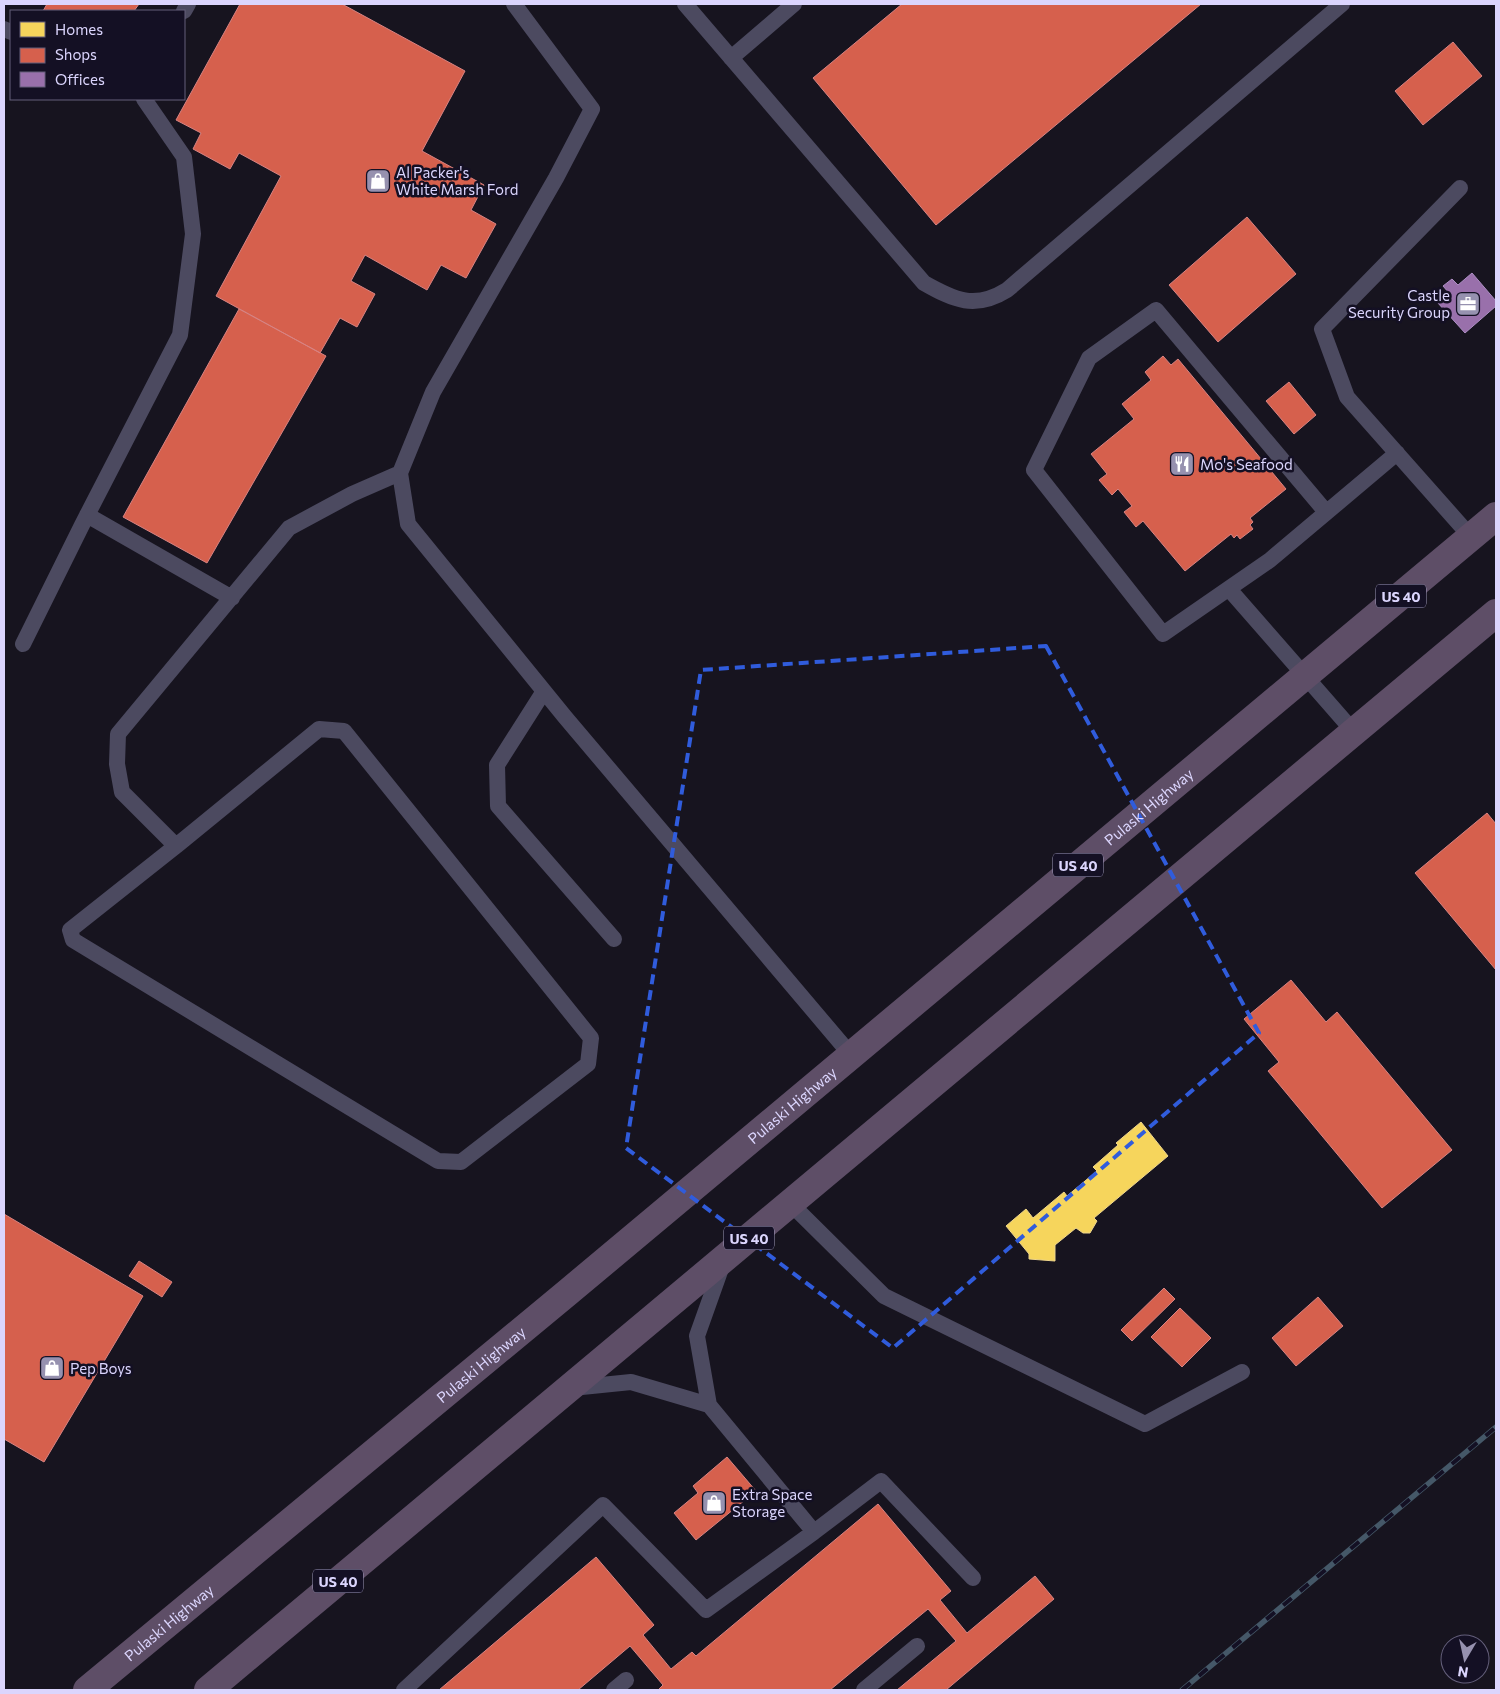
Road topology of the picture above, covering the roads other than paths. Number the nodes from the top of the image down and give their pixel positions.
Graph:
1 (514, 4) edge
2 (685, 4) edge
3 (794, 4) edge
4 (1342, 4) edge
5 (731, 58) junction
6 (145, 100) edge
7 (1460, 188) dead end
8 (1397, 453) junction
9 (400, 473) junction
10 (1326, 512) junction
11 (86, 515) junction
12 (1496, 516) edge
13 (1471, 537) junction
14 (1229, 589) junction
15 (232, 598) junction
16 (1496, 613) edge
17 (23, 644) dead end
18 (1305, 675) junction
19 (544, 691) junction
20 (1354, 732) junction
21 (176, 846) junction
22 (614, 939) dead end
23 (851, 1055) junction
24 (790, 1203) junction
25 (724, 1258) junction
26 (1242, 1372) dead end
27 (568, 1389) junction
28 (709, 1405) junction
29 (814, 1532) junction
30 (974, 1578) dead end
31 (917, 1646) dead end
32 (87, 1690) edge
33 (208, 1690) edge
34 (404, 1690) edge
35 (864, 1690) edge

1 - 9 lane
2 - 5 lane
3 - 5 lane
4 - 5 lane
6 - 11 lane
7 - 8 lane
8 - 10 lane
8 - 13 lane
9 - 15 lane
9 - 19 lane
10 - 14 lane
10 - 14 lane
11 - 15 lane
11 - 17 lane
12 - 13 highway, Pulaski Highway / US 40
13 - 18 highway, Pulaski Highway / US 40
14 - 18 lane
15 - 21 lane
16 - 20 highway, US 40
18 - 20 lane
18 - 23 highway, Pulaski Highway / US 40
19 - 22 lane
19 - 23 lane
20 - 24 highway, US 40
21 - 21 lane
23 - 32 highway, Pulaski Highway / US 40
24 - 25 highway, US 40
24 - 26 lane
25 - 27 highway, US 40
25 - 28 lane
27 - 28 lane
27 - 33 highway, US 40
28 - 29 lane
29 - 30 lane
29 - 34 lane
31 - 35 lane

